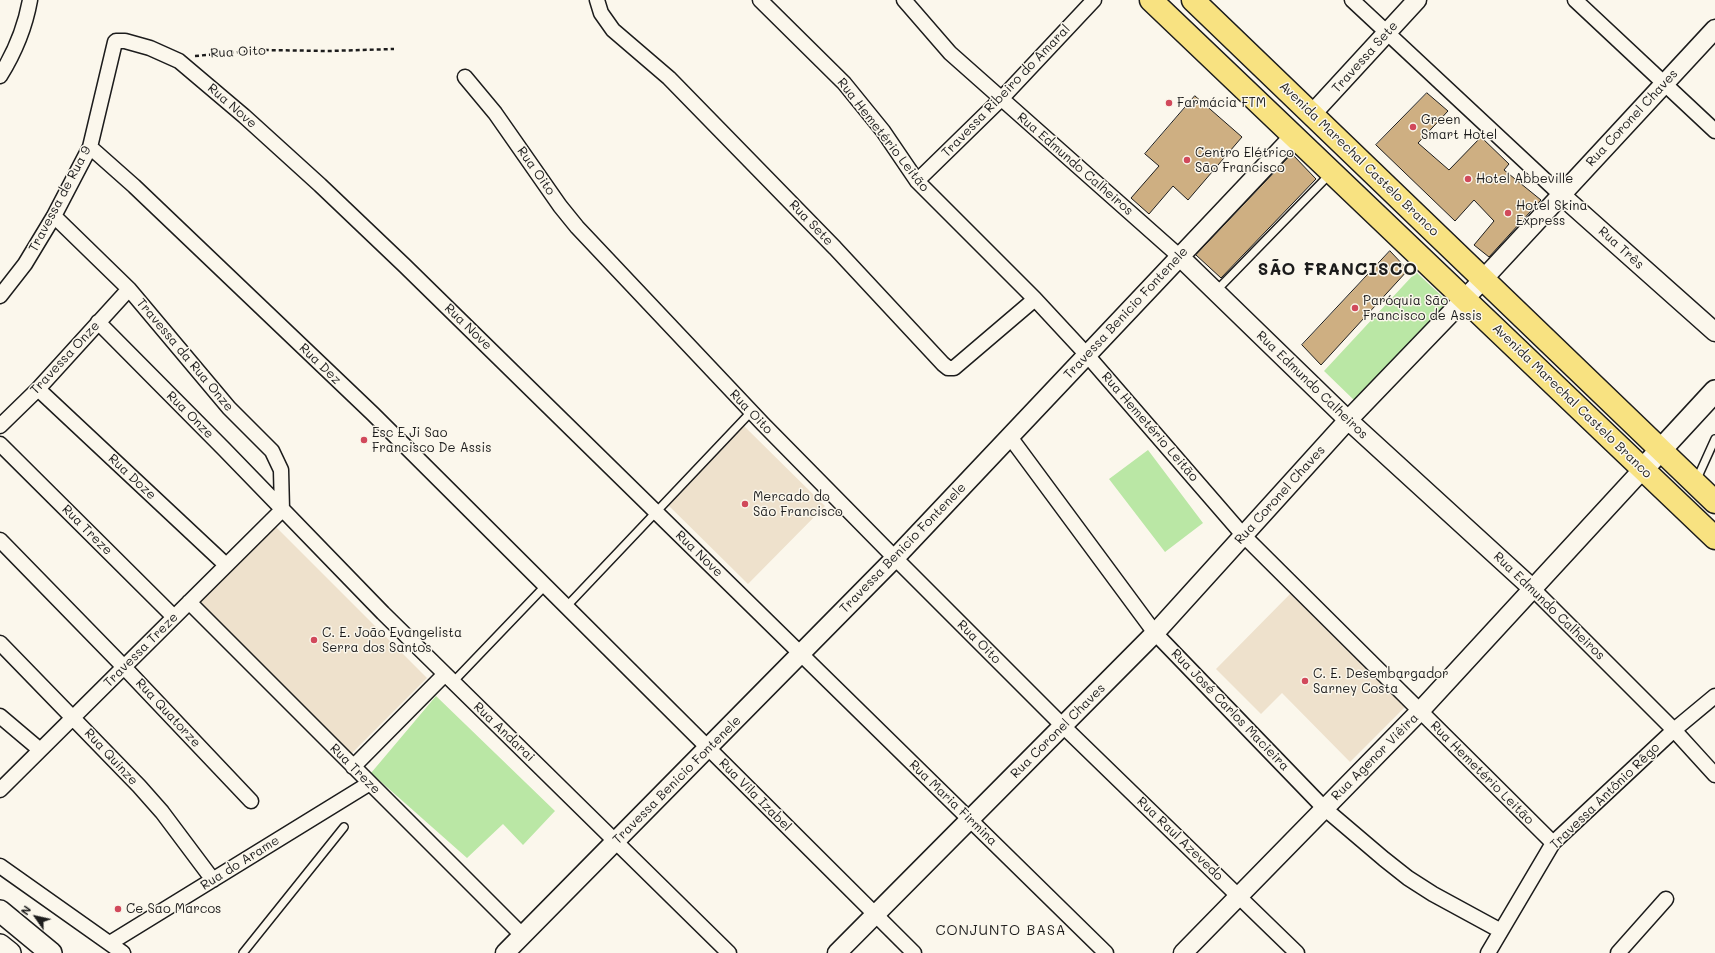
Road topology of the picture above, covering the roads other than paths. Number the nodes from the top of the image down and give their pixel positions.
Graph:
1 (30, 0) edge
2 (597, 0) edge
3 (760, 0) edge
4 (904, 0) edge
5 (1094, 0) edge
6 (1151, 0) edge
7 (1193, 0) edge
8 (1352, 0) edge
9 (1417, 0) edge
10 (1575, 0) edge
11 (1715, 29) edge
12 (1386, 33) junction
13 (113, 46) joint
14 (0, 76) edge
15 (465, 77) dead end
16 (1664, 84) junction
17 (1001, 99) junction
18 (1312, 114) junction
19 (1715, 131) edge
20 (1294, 136) junction
21 (90, 147) junction
22 (1332, 172) junction
23 (917, 181) junction
24 (1561, 195) junction
25 (54, 216) junction
26 (1179, 256) junction
27 (1484, 279) junction
28 (129, 289) junction
29 (1215, 292) junction
30 (0, 296) edge
31 (1035, 299) junction
32 (1465, 299) junction
33 (98, 322) junction
34 (1715, 332) edge
35 (1087, 355) junction
36 (38, 389) junction
37 (1715, 391) edge
38 (751, 412) junction
39 (1348, 420) junction
40 (0, 426) edge
41 (1010, 437) junction
42 (1715, 439) edge
43 (0, 444) edge
44 (1661, 450) junction
45 (1643, 469) junction
46 (1695, 483) junction
47 (1715, 502) edge
48 (282, 510) junction
49 (656, 512) junction
50 (1243, 535) junction
51 (1715, 538) edge
52 (0, 540) edge
53 (895, 558) junction
54 (226, 564) junction
55 (545, 586) junction
56 (1533, 588) junction
57 (190, 602) junction
58 (566, 607) junction
59 (174, 617) junction
60 (1156, 633) junction
61 (0, 643) edge
62 (800, 653) junction
63 (123, 666) junction
64 (449, 678) junction
65 (1715, 696) edge
66 (1420, 711) junction
67 (0, 716) edge
68 (74, 717) junction
69 (1063, 726) junction
70 (1674, 730) junction
71 (709, 748) junction
72 (39, 749) junction
73 (353, 767) junction
74 (1715, 775) edge
75 (370, 784) junction
76 (0, 790) edge
77 (251, 801) dead end
78 (1324, 808) junction
79 (969, 820) junction
80 (344, 827) dead end
81 (616, 841) junction
82 (1553, 843) junction
83 (0, 866) edge
84 (213, 880) junction
85 (1239, 896) junction
86 (1666, 899) dead end
87 (0, 911) edge
88 (875, 915) junction
89 (1501, 931) junction
90 (522, 935) junction
91 (110, 944) junction
92 (0, 945) edge
93 (10, 953) edge
94 (51, 953) edge
95 (123, 953) edge
96 (243, 953) edge
97 (505, 953) edge
98 (729, 953) edge
99 (837, 953) edge
100 (914, 953) edge
101 (1106, 953) edge
102 (1183, 953) edge
103 (1297, 953) edge
104 (1488, 953) edge
105 (1618, 953) edge

1 - 14 street
2 - 31 street, Rua Sete
3 - 23 street, Rua Hemetério Leitão
4 - 17 street, Rua Edmundo Calheiros
5 - 17 street, Travessa Ribeiro do Amaral
6 - 20 main road, Avenida Marechal Castelo Branco
7 - 18 main road, Avenida Marechal Castelo Branco
8 - 12 street, Rua Três
9 - 12 street, Travessa Sete
10 - 16 street
11 - 16 street, Rua Coronel Chaves
12 - 18 street, Travessa Sete
12 - 24 street, Rua Três
13 - 21 street, Travessa de Rua 9
13 - 49 street, Rua Nove
15 - 38 street, Rua Oito
16 - 19 street
16 - 24 street, Rua Coronel Chaves
17 - 23 street, Travessa Ribeiro do Amaral
17 - 26 street, Rua Edmundo Calheiros
18 - 27 main road, Avenida Marechal Castelo Branco
20 - 22 main road, Avenida Marechal Castelo Branco
20 - 26 street, Travessa Benicio Fontenele
21 - 25 street, Travessa de Rua 9
21 - 55 street, Rua Dez
22 - 29 lane
22 - 32 main road, Avenida Marechal Castelo Branco
23 - 31 street, Rua Hemetério Leitão
24 - 27 street, Rua Coronel Chaves
24 - 34 street, Rua Três
25 - 28 street, Travessa da Rua Onze
25 - 30 street, Travessa de Rua 9
26 - 29 street, Rua Edmundo Calheiros
26 - 35 street, Travessa Benicio Fontenele
27 - 32 street, Rua Coronel Chaves
27 - 44 main road, Avenida Marechal Castelo Branco
28 - 33 street, Travessa Onze
28 - 48 street, Travessa da Rua Onze
29 - 39 street, Rua Edmundo Calheiros
31 - 35 street, Rua Hemetério Leitão
32 - 39 street, Rua Coronel Chaves
32 - 45 main road, Avenida Marechal Castelo Branco
33 - 36 street, Travessa Onze
33 - 48 street, Rua Onze
35 - 41 street, Travessa Benicio Fontenele
35 - 50 street, Rua Hemetério Leitão
36 - 40 street, Travessa Onze
36 - 54 street, Rua Doze
37 - 44 main road
38 - 49 lane
38 - 53 street, Rua Oito
39 - 50 street, Rua Coronel Chaves
39 - 56 street, Rua Edmundo Calheiros
41 - 53 street, Travessa Benicio Fontenele
41 - 60 street, Rua José Carlos Macieira
42 - 46 lane
43 - 59 street, Rua Treze
44 - 45 main road
44 - 46 main road, Avenida Marechal Castelo Branco
45 - 51 main road, Avenida Marechal Castelo Branco
45 - 56 street, Rua Agenor Viêira
46 - 47 main road, Avenida Marechal Castelo Branco
48 - 54 street, Travessa Treze
48 - 64 street, Rua Andarai
49 - 58 lane
49 - 62 street, Rua Nove
50 - 60 street, Rua Coronel Chaves
50 - 66 street, Rua Hemetério Leitão
52 - 63 street, Rua Quatorze
53 - 62 street, Travessa Benicio Fontenele
53 - 69 street, Rua Oito
54 - 57 street, Travessa Treze
55 - 58 street, Rua Vila Izabel
55 - 64 lane
56 - 66 street, Rua Agenor Viêira
56 - 70 street, Rua Edmundo Calheiros
57 - 59 street, Travessa Treze
57 - 73 street, Rua Treze
58 - 71 street, Rua Vila Izabel
59 - 63 street, Travessa Treze
60 - 69 street, Rua Coronel Chaves
60 - 78 street, Rua José Carlos Macieira
61 - 68 street, Rua Quinze
62 - 71 street, Travessa Benicio Fontenele
62 - 79 street, Rua Maria Firmina
63 - 68 street, Travessa Treze
63 - 77 street, Rua Quatorze
64 - 73 street
64 - 81 street, Rua Andarai
65 - 70 street, Travessa Antônio Rêgo
66 - 78 street, Rua Agenor Viêira
66 - 82 street, Rua Hemetério Leitão
67 - 72 street
68 - 72 street, Travessa Treze
68 - 84 street, Rua Quinze
69 - 79 street, Rua Coronel Chaves
69 - 85 street, Rua Raul Azevedo
70 - 74 street, Rua Edmundo Calheiros
70 - 82 street, Travessa Antônio Rêgo
71 - 81 street, Travessa Benicio Fontenele
71 - 88 street, Rua Vila Izabel
72 - 76 street, Travessa Treze
73 - 75 street, Rua Treze
75 - 84 street, Rua do Arame
75 - 90 street, Rua Treze
78 - 85 street, Rua Agenor Viêira
78 - 89 street, Rua José Carlos Macieira
79 - 88 street, Rua Coronel Chaves
79 - 101 street, Rua Maria Firmina
80 - 96 lane
81 - 90 street, Travessa Benicio Fontenele
81 - 98 street, Rua Andarai
82 - 89 street, Travessa Antônio Rêgo
83 - 91 street
84 - 91 street, Rua do Arame
85 - 102 street, Rua Agenor Viêira
85 - 103 street, Rua Raul Azevedo
86 - 105 street
87 - 94 main road
88 - 99 street, Rua Coronel Chaves
88 - 100 street, Rua Vila Izabel
89 - 104 street, Travessa Antônio Rêgo
90 - 97 street, Travessa Benicio Fontenele
91 - 95 street
92 - 93 main road

